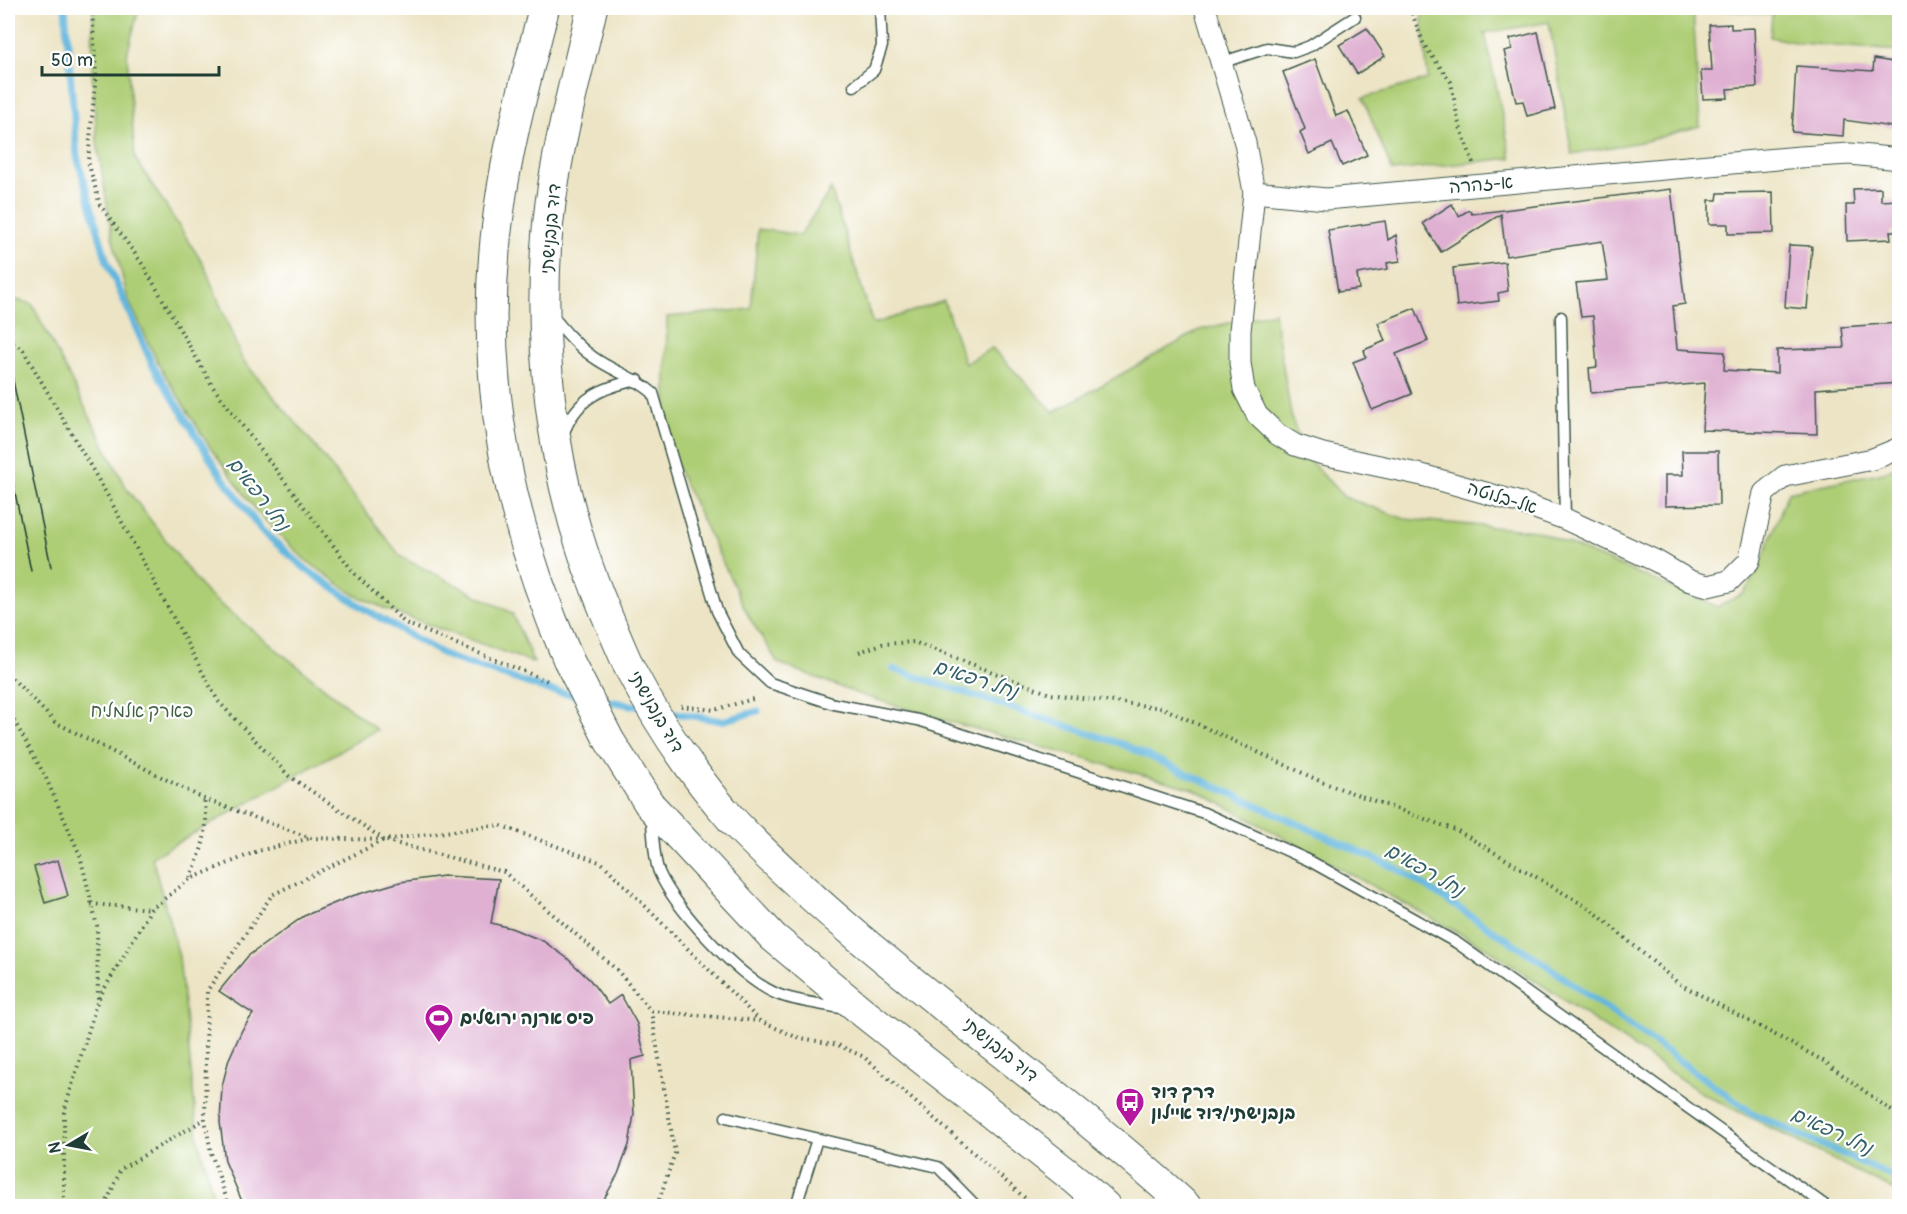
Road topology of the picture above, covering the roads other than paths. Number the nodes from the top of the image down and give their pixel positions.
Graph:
1 (544, 8) edge
2 (592, 8) edge
3 (880, 8) edge
4 (1205, 8) edge
5 (1355, 17) dead end
6 (1220, 63) junction
7 (854, 86) dead end
8 (1899, 159) edge
9 (1254, 192) junction
10 (545, 307) junction
11 (1561, 317) dead end
12 (638, 380) junction
13 (1899, 447) edge
14 (560, 454) junction
15 (1565, 519) junction
16 (650, 805) junction
17 (865, 1014) junction
18 (726, 1117) dead end
19 (817, 1139) junction
20 (1077, 1181) junction
21 (796, 1206) edge
22 (976, 1206) edge
23 (1094, 1206) edge
24 (1105, 1206) edge
25 (1186, 1206) edge
26 (1826, 1206) edge

1 - 16 main road, bridge
2 - 10 main road, דוד בנבנישתי
3 - 7 lane
4 - 6 street
5 - 6 lane
6 - 9 street
8 - 9 street, א-זהרה
9 - 15 street, אל-בלוטה
10 - 12 lane
10 - 14 main road, דוד בנבנישתי
11 - 15 lane
12 - 14 lane
12 - 26 lane
13 - 15 street, אל-בלוטה
14 - 25 main road, דוד בנבנישתי, bridge
16 - 17 main road
16 - 17 lane
17 - 20 main road
18 - 19 lane
19 - 21 lane
19 - 22 lane
20 - 23 main road
20 - 24 main road

